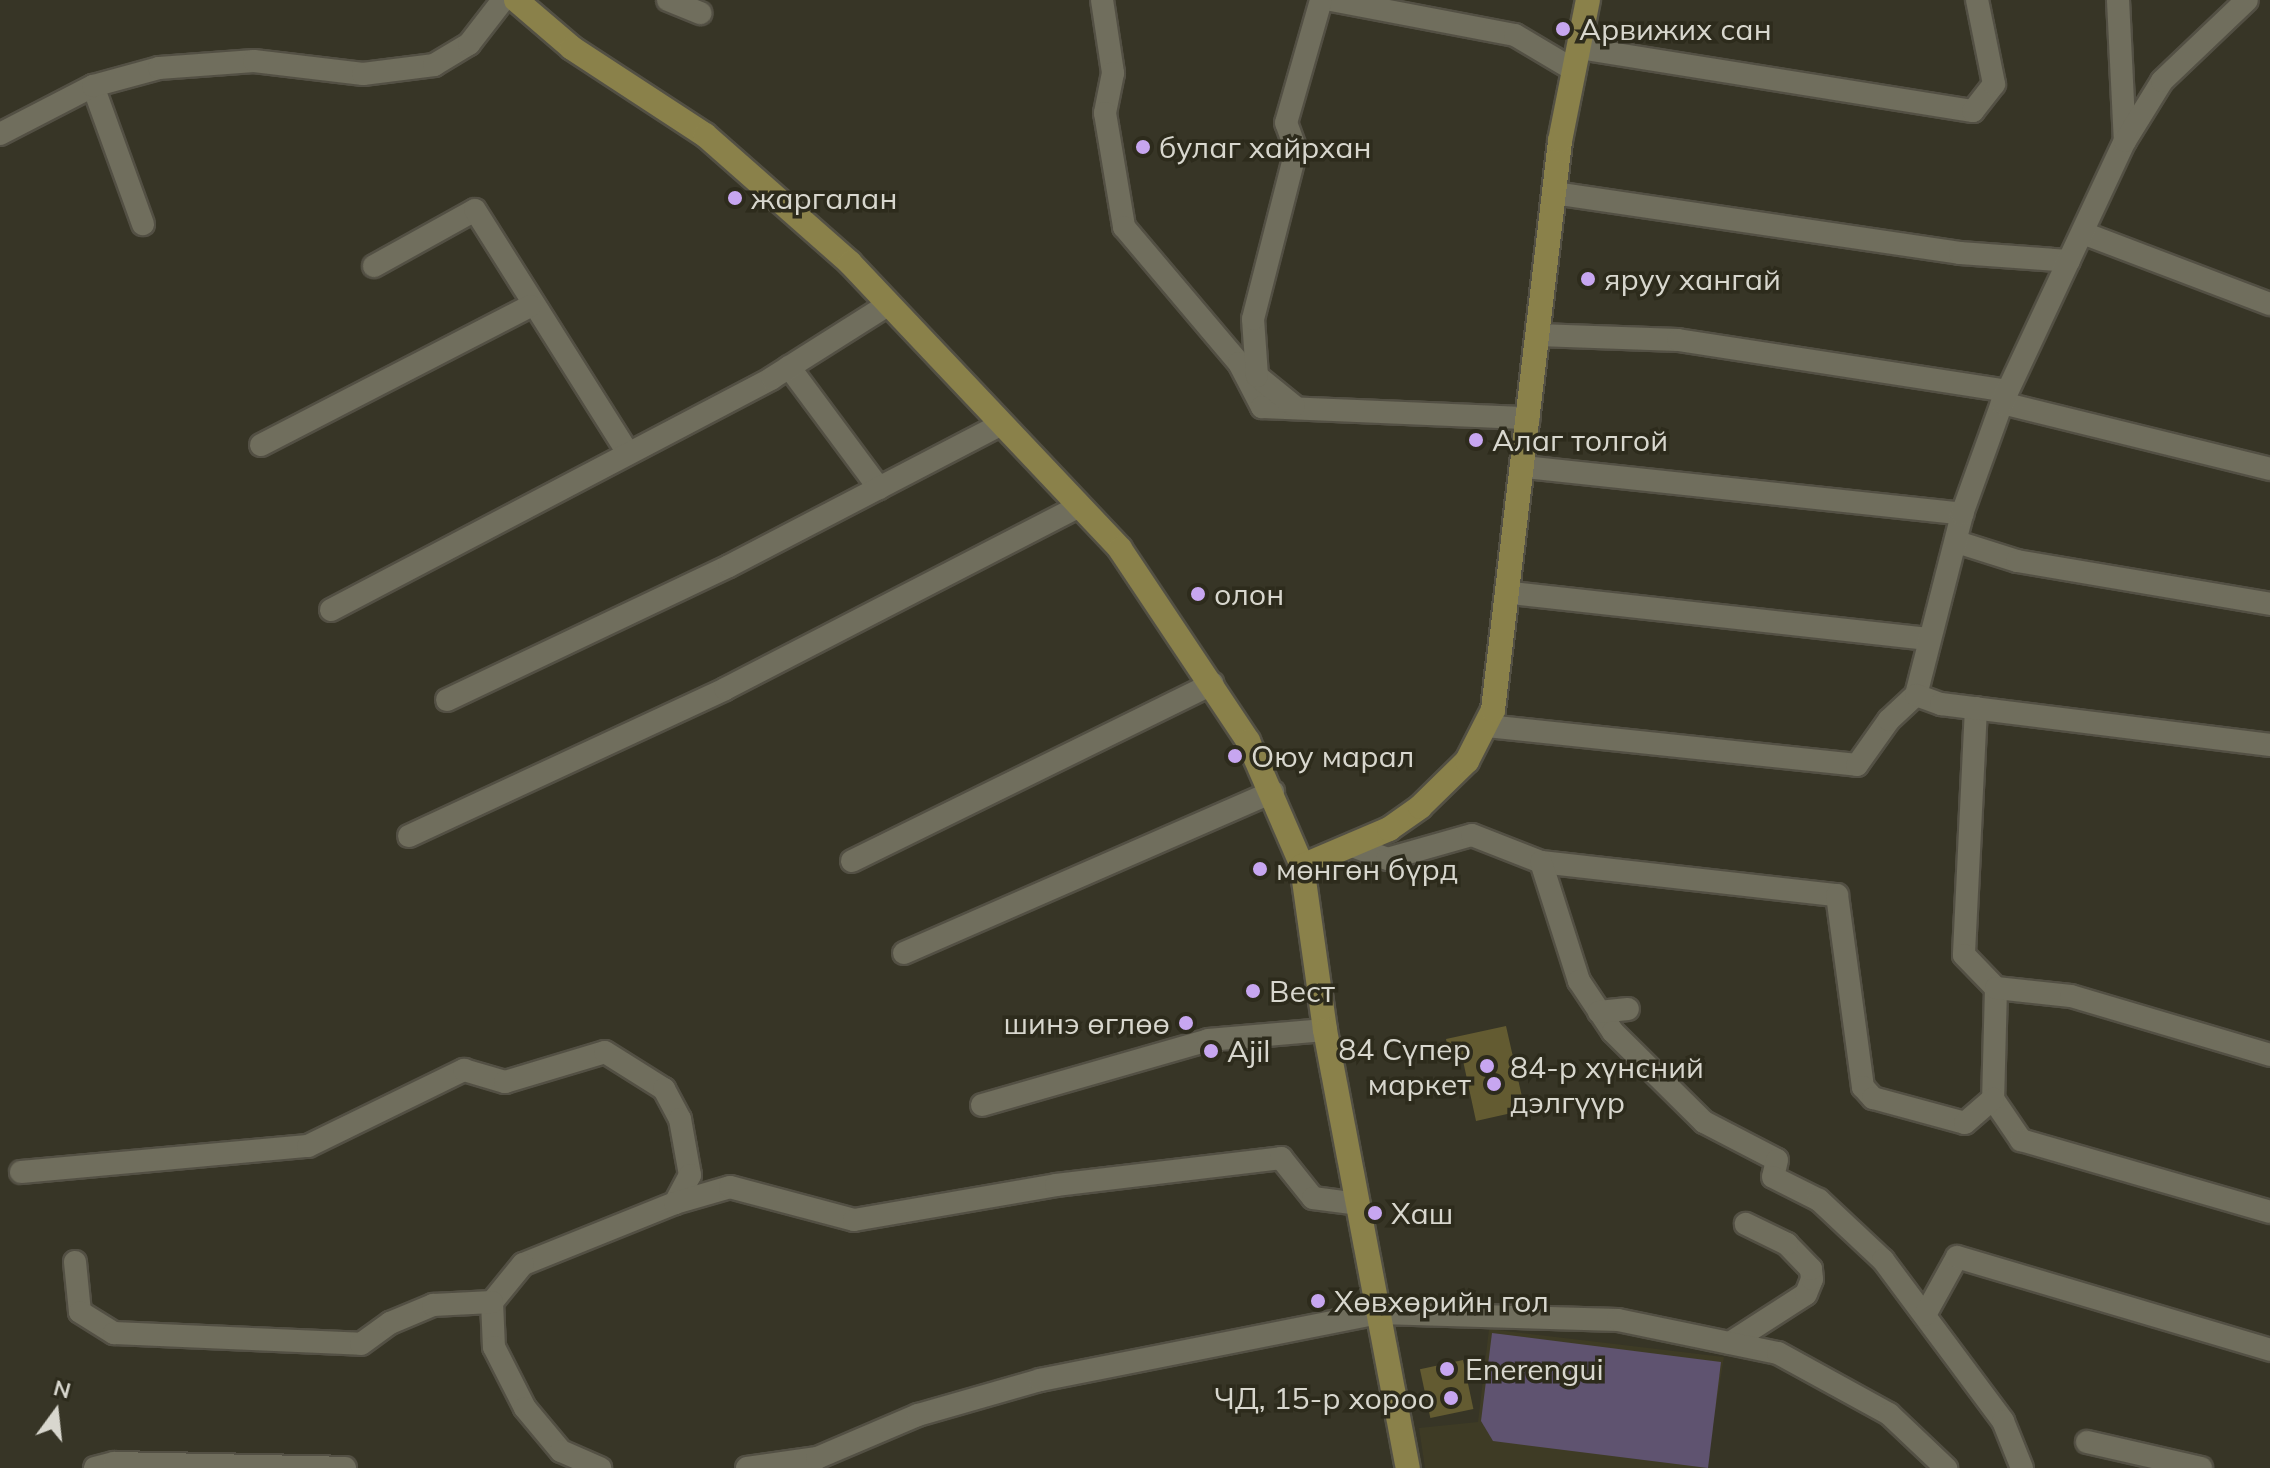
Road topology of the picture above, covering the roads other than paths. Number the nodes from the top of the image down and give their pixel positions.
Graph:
1 (503, 0) edge
2 (516, 0) edge
3 (668, 0) edge
4 (1102, 0) edge
5 (1321, 0) edge
6 (1331, 0) edge
7 (1588, 0) edge
8 (1977, 0) edge
9 (2118, 0) edge
10 (2247, 0) edge
11 (701, 13) dead end
12 (1577, 59) junction
13 (93, 86) junction
14 (0, 134) edge
15 (2125, 141) junction
16 (1554, 193) junction
17 (143, 224) dead end
18 (2083, 233) junction
19 (2069, 261) junction
20 (374, 266) dead end
21 (889, 304) junction
22 (2270, 304) edge
23 (530, 306) junction
24 (1538, 335) junction
25 (789, 367) junction
26 (2005, 397) junction
27 (1294, 406) junction
28 (1529, 418) junction
29 (1002, 424) junction
30 (261, 445) dead end
31 (628, 453) junction
32 (1525, 467) junction
33 (2270, 469) edge
34 (879, 488) junction
35 (1080, 506) junction
36 (1962, 514) junction
37 (1957, 542) junction
38 (1511, 593) junction
39 (2270, 604) edge
40 (331, 610) dead end
41 (1928, 639) junction
42 (1213, 683) junction
43 (1916, 695) junction
44 (447, 700) dead end
45 (1976, 708) junction
46 (1487, 726) junction
47 (2270, 745) edge
48 (1273, 792) junction
49 (409, 836) dead end
50 (1352, 846) junction
51 (852, 861) dead end
52 (1541, 862) junction
53 (1302, 866) junction
54 (904, 953) dead end
55 (1996, 988) junction
56 (1628, 1009) dead end
57 (1599, 1012) junction
58 (1325, 1030) junction
59 (2270, 1055) edge
60 (1993, 1099) junction
61 (982, 1105) dead end
62 (21, 1172) dead end
63 (675, 1203) junction
64 (1358, 1204) junction
65 (2270, 1212) edge
66 (1746, 1224) dead end
67 (75, 1262) dead end
68 (492, 1302) junction
69 (1379, 1313) junction
70 (1925, 1315) junction
71 (1730, 1343) junction
72 (2270, 1350) edge
73 (2087, 1442) dead end
74 (95, 1468) edge
75 (345, 1468) edge
76 (600, 1468) edge
77 (747, 1468) edge
78 (1408, 1468) edge
79 (1946, 1468) edge
80 (2022, 1468) edge
81 (2201, 1468) edge

1 - 13 street
2 - 21 main road
3 - 11 street
4 - 27 street
5 - 27 street
6 - 12 street
7 - 12 main road
8 - 12 street
9 - 15 street
10 - 15 street
12 - 16 main road
13 - 14 street
13 - 17 street
15 - 18 street
16 - 19 street
16 - 24 main road
18 - 19 street
18 - 22 street
19 - 26 street
20 - 23 street
21 - 25 street
21 - 29 main road
23 - 30 street
23 - 31 street
24 - 26 street
24 - 28 main road
25 - 31 street
25 - 34 street
26 - 33 street
26 - 36 street
27 - 28 street
28 - 32 main road
29 - 34 street
29 - 35 main road
31 - 40 street
32 - 36 street
32 - 38 main road
34 - 44 street
35 - 42 main road
35 - 49 street
36 - 37 street
37 - 39 street
37 - 41 street
38 - 41 street
38 - 46 main road
41 - 43 street
42 - 48 main road
42 - 51 street
43 - 45 street
43 - 46 street
45 - 47 street
45 - 55 street
46 - 50 main road
48 - 53 main road
48 - 54 street
50 - 52 street
50 - 53 main road
52 - 57 street
52 - 60 street
53 - 58 main road
55 - 59 street
55 - 60 street
56 - 57 street
57 - 70 street
58 - 61 street
58 - 64 main road
60 - 65 street
62 - 63 street
63 - 64 street
63 - 68 street
64 - 69 main road
66 - 71 street
67 - 68 street
68 - 76 street
69 - 71 street
69 - 77 street
69 - 78 main road
70 - 72 street
70 - 80 street
71 - 79 street
73 - 81 street
74 - 75 street

